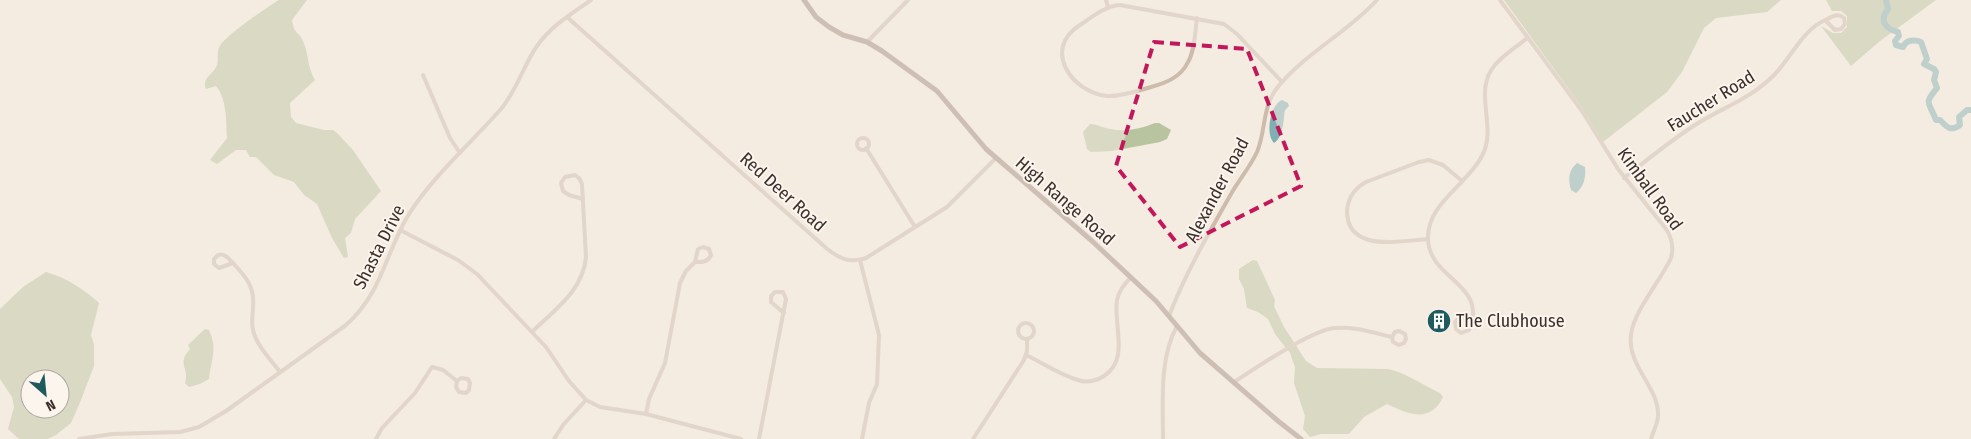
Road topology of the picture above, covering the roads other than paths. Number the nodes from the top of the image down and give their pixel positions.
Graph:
1 (591, 0) edge
2 (804, 0) edge
3 (908, 0) edge
4 (1106, 0) edge
5 (1376, 0) edge
6 (1500, 0) edge
7 (1108, 7) junction
8 (567, 17) junction
9 (1197, 18) junction
10 (1825, 20) junction
11 (1527, 38) junction
12 (867, 42) junction
13 (423, 74) dead end
14 (1282, 82) junction
15 (866, 148) dead end
16 (460, 153) junction
17 (996, 158) junction
18 (1624, 178) junction
19 (1462, 181) junction
20 (583, 199) junction
21 (915, 227) junction
22 (400, 230) junction
23 (1428, 239) junction
24 (860, 260) junction
25 (694, 262) junction
26 (233, 264) junction
27 (1131, 277) junction
28 (784, 313) junction
29 (1169, 316) junction
30 (1472, 319) junction
31 (1178, 326) junction
32 (532, 332) junction
33 (1392, 337) dead end
34 (1027, 338) junction
35 (1026, 355) junction
36 (280, 372) junction
37 (457, 381) junction
38 (1234, 382) junction
39 (586, 400) junction
40 (646, 414) junction
41 (180, 432) junction
42 (79, 439) edge
43 (182, 439) edge
44 (376, 439) edge
45 (554, 439) edge
46 (741, 439) edge
47 (759, 439) edge
48 (862, 439) edge
49 (974, 439) edge
50 (1163, 439) edge
51 (1301, 439) edge
52 (1651, 439) edge

1 - 8 street, Shasta Drive
2 - 12 street, High Range Road
3 - 12 street
4 - 7 street
5 - 14 street, Alexander Road
6 - 11 street, Kimball Road
7 - 9 street
7 - 9 street
8 - 16 street, Shasta Drive
8 - 24 street, Red Deer Road
9 - 14 street
10 - 10 street
10 - 18 street, Faucher Road
11 - 18 street, Kimball Road
11 - 19 street
12 - 17 street, High Range Road
13 - 16 street
14 - 29 street, Alexander Road
15 - 21 street
16 - 22 street, Shasta Drive
17 - 21 street
17 - 27 street, High Range Road
18 - 52 street, Kimball Road
19 - 23 street
19 - 23 street
20 - 20 street
20 - 32 street
21 - 24 street
22 - 32 street
22 - 36 street, Shasta Drive
23 - 30 street
24 - 48 street
25 - 25 street
25 - 40 street
26 - 26 street
26 - 36 street
27 - 29 street, High Range Road
27 - 35 street
28 - 28 street
28 - 47 street
29 - 31 street, High Range Road
30 - 30 street
31 - 38 street, High Range Road
31 - 50 street
32 - 39 street
33 - 38 street
34 - 34 street
34 - 35 street
35 - 49 street
36 - 41 street, Shasta Drive
37 - 37 street
37 - 44 street
38 - 51 street, High Range Road
39 - 40 street
39 - 45 street
40 - 46 street
41 - 42 street, Shasta Drive
41 - 43 street

